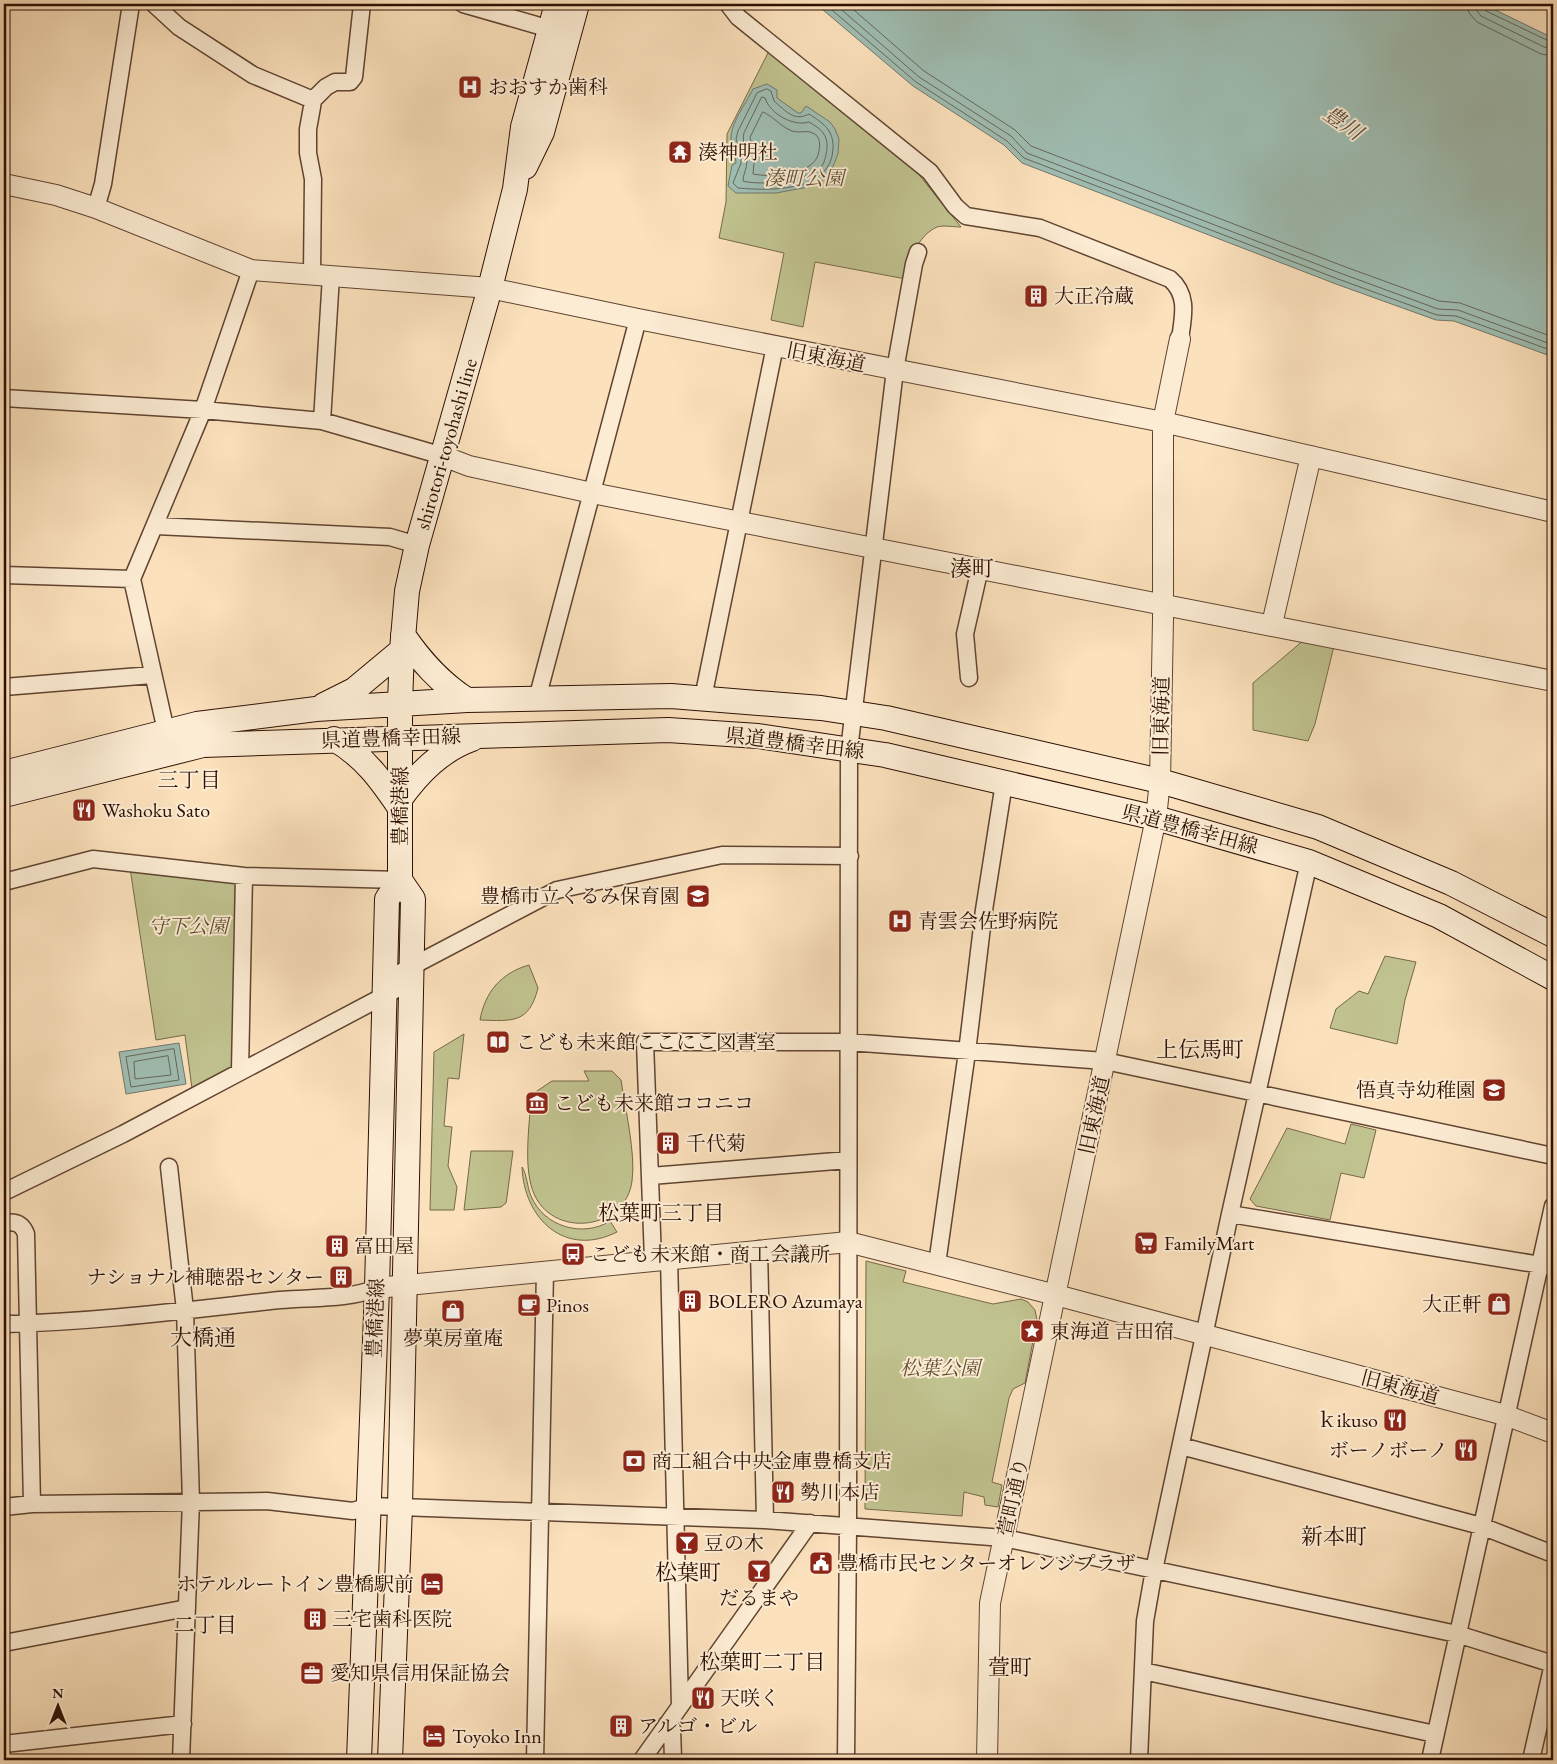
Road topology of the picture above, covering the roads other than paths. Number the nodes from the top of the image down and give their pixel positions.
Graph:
1 (131, 4) edge
2 (154, 4) edge
3 (362, 4) edge
4 (463, 4) edge
5 (557, 4) edge
6 (577, 4) edge
7 (728, 4) edge
8 (550, 28) junction
9 (313, 100) junction
10 (4, 184) edge
11 (515, 189) junction
12 (96, 208) junction
13 (918, 252) dead end
14 (251, 270) junction
15 (322, 275) junction
16 (490, 288) junction
17 (638, 320) junction
18 (1180, 339) joint
19 (775, 346) junction
20 (895, 370) junction
21 (4, 398) edge
22 (203, 410) junction
23 (322, 421) junction
24 (1163, 422) junction
25 (444, 456) junction
26 (1311, 456) junction
27 (592, 493) junction
28 (1553, 512) edge
29 (739, 521) junction
30 (156, 526) junction
31 (417, 545) junction
32 (872, 547) junction
33 (980, 568) junction
34 (4, 575) edge
35 (132, 579) junction
36 (1163, 604) junction
37 (1272, 624) junction
38 (402, 643) junction
39 (152, 675) junction
40 (970, 678) dead end
41 (1553, 681) edge
42 (4, 687) edge
43 (703, 698) junction
44 (537, 699) junction
45 (467, 700) junction
46 (400, 703) junction
47 (316, 709) junction
48 (854, 712) junction
49 (166, 732) junction
50 (481, 736) junction
51 (400, 737) junction
52 (334, 739) junction
53 (849, 750) junction
54 (4, 773) edge
55 (1160, 781) junction
56 (1004, 783) junction
57 (4, 795) edge
58 (400, 804) junction
59 (1156, 818) junction
60 (850, 856) junction
61 (1309, 862) junction
62 (244, 876) junction
63 (400, 880) junction
64 (4, 882) edge
65 (1553, 935) edge
66 (412, 974) junction
67 (1553, 978) edge
68 (386, 987) junction
69 (848, 1042) junction
70 (967, 1052) junction
71 (1105, 1061) junction
72 (240, 1071) junction
73 (1256, 1094) junction
74 (1553, 1156) edge
75 (848, 1160) junction
76 (169, 1166) dead end
77 (651, 1176) junction
78 (4, 1192) edge
79 (1553, 1206) edge
80 (1230, 1214) junction
81 (4, 1223) edge
82 (848, 1242) junction
83 (759, 1249) junction
84 (661, 1259) junction
85 (937, 1264) junction
86 (1547, 1266) edge
87 (545, 1271) junction
88 (404, 1285) junction
89 (377, 1288) junction
90 (1056, 1295) junction
91 (185, 1310) junction
92 (29, 1323) junction
93 (4, 1324) edge
94 (1205, 1336) junction
95 (1505, 1416) junction
96 (1553, 1433) edge
97 (1181, 1446) junction
98 (191, 1501) junction
99 (32, 1504) junction
100 (369, 1506) junction
101 (4, 1507) edge
102 (400, 1507) junction
103 (541, 1512) junction
104 (675, 1517) junction
105 (765, 1520) junction
106 (810, 1523) junction
107 (848, 1526) junction
108 (1481, 1526) junction
109 (1004, 1538) junction
110 (1553, 1554) edge
111 (1154, 1570) junction
112 (187, 1608) junction
113 (1457, 1634) junction
114 (4, 1643) edge
115 (1553, 1664) edge
116 (1143, 1671) junction
117 (680, 1706) junction
118 (183, 1724) junction
119 (667, 1724) junction
120 (1435, 1734) junction
121 (4, 1744) edge
122 (181, 1760) edge
123 (359, 1760) edge
124 (390, 1760) edge
125 (534, 1760) edge
126 (642, 1760) edge
127 (673, 1760) edge
128 (846, 1760) edge
129 (987, 1760) edge
130 (1140, 1760) edge
131 (1430, 1760) edge
132 (1531, 1760) edge

1 - 12 street
2 - 9 street
3 - 9 street
4 - 8 street
5 - 8 main road, shirotori-toyohashi line
6 - 11 main road, shirotori-toyohashi line
7 - 18 street, 旧東海道
8 - 11 main road, shirotori-toyohashi line
9 - 15 street
10 - 12 street, 旧東海道
11 - 16 main road, shirotori-toyohashi line
12 - 14 street, 旧東海道
13 - 20 street
14 - 15 street, 旧東海道
14 - 22 street
15 - 16 street, 旧東海道
15 - 23 street
16 - 17 street, 旧東海道
16 - 25 main road, shirotori-toyohashi line
17 - 19 street, 旧東海道
17 - 27 street
18 - 24 street, 旧東海道
19 - 20 street, 旧東海道
19 - 29 street
20 - 24 street, 旧東海道
20 - 32 street
21 - 22 street
22 - 23 street
22 - 30 street
23 - 25 street
24 - 26 street
24 - 36 street, 旧東海道
25 - 27 street
25 - 31 main road, shirotori-toyohashi line
26 - 28 street
26 - 37 street
27 - 29 street
27 - 44 street
29 - 32 street
29 - 43 street
30 - 31 street
30 - 35 street
31 - 38 main road, shirotori-toyohashi line
32 - 33 street
32 - 48 street
33 - 36 street
33 - 40 street
34 - 35 street
35 - 39 street
36 - 37 street
36 - 55 street, 旧東海道
37 - 41 street
38 - 45 main road
38 - 46 main road, shirotori-toyohashi line
38 - 47 main road
39 - 42 street
39 - 49 street
43 - 44 main road, 県道豊橋幸田線
43 - 48 main road, 県道豊橋幸田線
44 - 45 main road, 県道豊橋幸田線
45 - 46 main road, 県道豊橋幸田線
46 - 47 main road, 県道豊橋幸田線
46 - 51 main road, 豊橋港線
47 - 49 main road, 県道豊橋幸田線
48 - 53 street
48 - 55 main road, 県道豊橋幸田線
49 - 54 main road, 県道豊橋幸田線
50 - 51 main road, 県道豊橋幸田線
50 - 53 main road, 県道豊橋幸田線
50 - 58 main road
51 - 52 main road, 県道豊橋幸田線
51 - 58 main road, 豊橋港線
52 - 57 main road, 県道豊橋幸田線
52 - 58 main road
53 - 56 main road, 県道豊橋幸田線
53 - 60 street
55 - 59 street, 旧東海道
55 - 65 main road, 県道豊橋幸田線
56 - 59 main road, 県道豊橋幸田線
56 - 70 street
58 - 63 main road, 豊橋港線
59 - 61 main road, 県道豊橋幸田線
59 - 71 street, 旧東海道
60 - 66 street
60 - 69 street
61 - 67 main road, 県道豊橋幸田線
61 - 73 street
62 - 63 street
62 - 64 street
62 - 72 street
63 - 66 main road, 豊橋港線
63 - 68 main road, 豊橋港線
66 - 68 street
66 - 88 main road, 豊橋港線
68 - 72 street
68 - 89 main road, 豊橋港線
69 - 70 street
69 - 75 street
69 - 77 street
70 - 71 street
70 - 85 street
71 - 73 street
71 - 90 street, 旧東海道
72 - 78 street
73 - 74 street
73 - 80 street
75 - 77 street
75 - 82 street
76 - 91 street
77 - 84 street
79 - 86 street
80 - 86 street
80 - 94 street
81 - 92 street
82 - 83 street
82 - 85 street
82 - 107 street
83 - 84 street
83 - 105 street
84 - 87 street
84 - 104 street
85 - 90 street
86 - 95 street
87 - 88 street
87 - 103 street
88 - 89 street
88 - 102 main road, 豊橋港線
89 - 91 street
89 - 100 main road, 豊橋港線
90 - 94 street, 旧東海道
90 - 109 street, 萱町通り
91 - 92 street
91 - 98 street
92 - 93 street
92 - 99 street
94 - 95 street, 旧東海道
94 - 97 street
95 - 96 street, 旧東海道
95 - 108 street
97 - 108 street
97 - 111 street
98 - 99 street
98 - 100 street
98 - 112 street
99 - 101 street
100 - 102 street
100 - 123 main road, 豊橋港線
102 - 103 street
102 - 124 main road, 豊橋港線
103 - 104 street
103 - 125 street
104 - 105 street
104 - 117 street
105 - 106 street
106 - 107 street
106 - 117 street
107 - 109 street
107 - 128 street
108 - 110 street
108 - 113 street
109 - 111 street
109 - 129 street, 萱町通り
111 - 113 street
111 - 116 street
112 - 114 street
112 - 118 street
113 - 115 street
113 - 120 street
115 - 132 street
116 - 120 street
116 - 130 street
117 - 119 street
118 - 121 street
118 - 122 street
119 - 126 street
119 - 127 street
120 - 131 street

